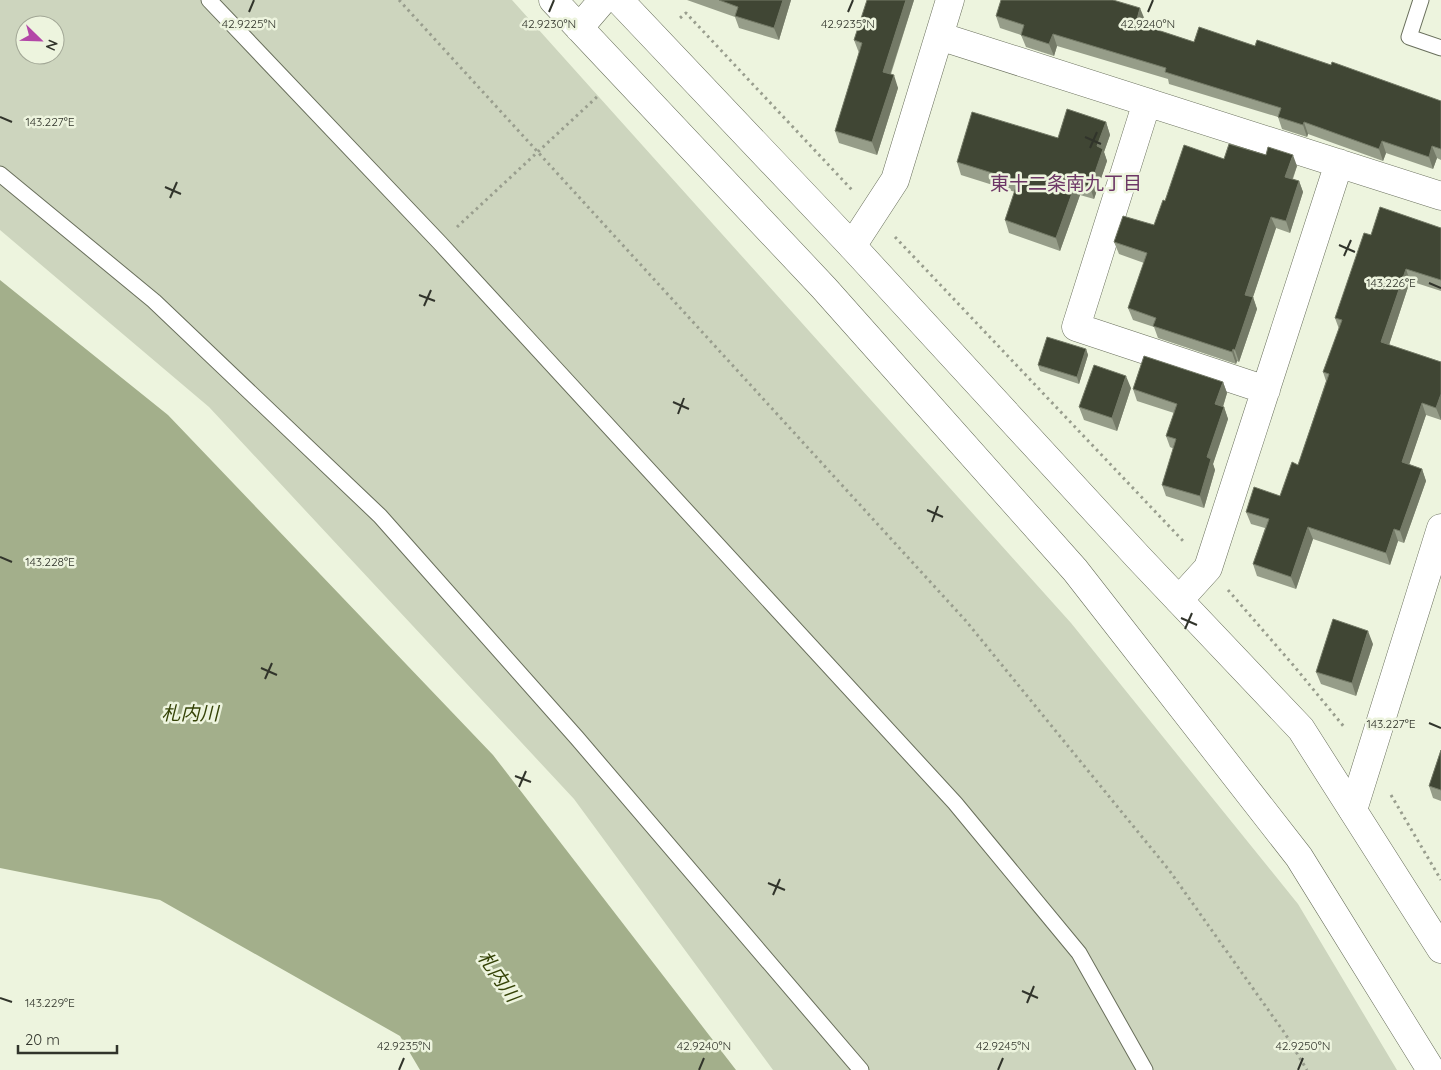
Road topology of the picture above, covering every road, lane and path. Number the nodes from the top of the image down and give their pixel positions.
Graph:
1 (209, 0) edge
2 (399, 0) edge
3 (553, 0) edge
4 (603, 0) edge
5 (619, 0) edge
6 (950, 0) edge
7 (1421, 0) edge
8 (579, 28) junction
9 (938, 36) junction
10 (1441, 48) edge
11 (1147, 102) junction
12 (1339, 163) junction
13 (0, 174) edge
14 (1441, 196) edge
15 (852, 246) junction
16 (1266, 390) junction
17 (1441, 528) edge
18 (1179, 600) junction
19 (1353, 810) junction
20 (1441, 949) edge
21 (861, 1070) edge
22 (1145, 1070) edge
23 (1307, 1070) edge
24 (1431, 1070) edge

1 - 22 lane
2 - 23 path
3 - 8 street
4 - 8 street
5 - 15 street
6 - 9 street
7 - 10 lane
8 - 24 street
9 - 11 street
9 - 15 street
11 - 12 street
11 - 16 street
12 - 14 street
12 - 16 street
13 - 21 lane
15 - 18 street
16 - 18 street
17 - 19 street
18 - 19 street
19 - 20 street

